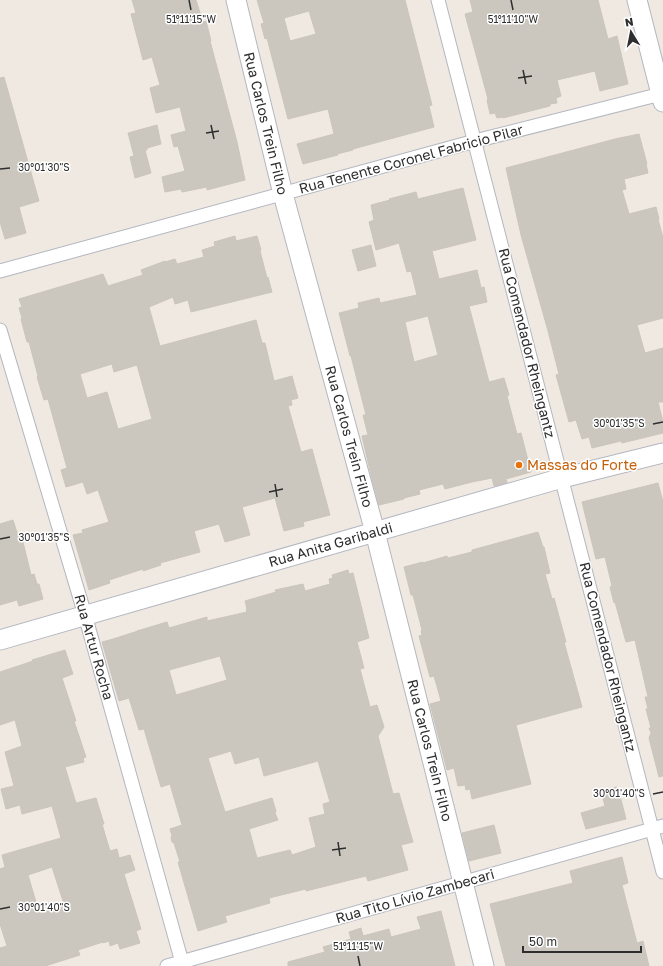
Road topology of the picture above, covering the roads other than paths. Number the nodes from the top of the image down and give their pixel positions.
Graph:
1 (236, 0) edge
2 (438, 0) edge
3 (637, 0) edge
4 (662, 98) edge
5 (475, 141) junction
6 (282, 194) junction
7 (0, 271) edge
8 (0, 330) edge
9 (663, 453) edge
10 (562, 478) junction
11 (375, 532) junction
12 (85, 616) junction
13 (0, 640) edge
14 (658, 828) edge
15 (663, 872) edge
16 (464, 883) junction
17 (182, 964) edge
18 (167, 966) edge
19 (484, 966) edge

1 - 6 street, Rua Carlos Trein Filho
2 - 5 street, Rua Comendador Rheingantz
3 - 4 street
4 - 5 street, Rua Tenente Coronel Fabricio Pilar
5 - 6 street, Rua Tenente Coronel Fabricio Pilar
5 - 10 street, Rua Comendador Rheingantz
6 - 7 street, Rua Tenente Coronel Fabricio Pilar
6 - 11 street, Rua Carlos Trein Filho
8 - 12 street, Rua Artur Rocha
9 - 10 street, Rua Anita Garibaldi
10 - 11 street, Rua Anita Garibaldi
10 - 14 street, Rua Comendador Rheingantz
11 - 12 street, Rua Anita Garibaldi
11 - 16 street, Rua Carlos Trein Filho
12 - 13 street, Rua Anita Garibaldi
12 - 17 street, Rua Artur Rocha
14 - 15 street, Rua Comendador Rheingantz
14 - 16 street, Rua Tito Lívio Zambecari
16 - 17 street, Rua Tito Lívio Zambecari
16 - 19 street, Rua Carlos Trein Filho
17 - 18 street, Rua Tito Lívio Zambecari

